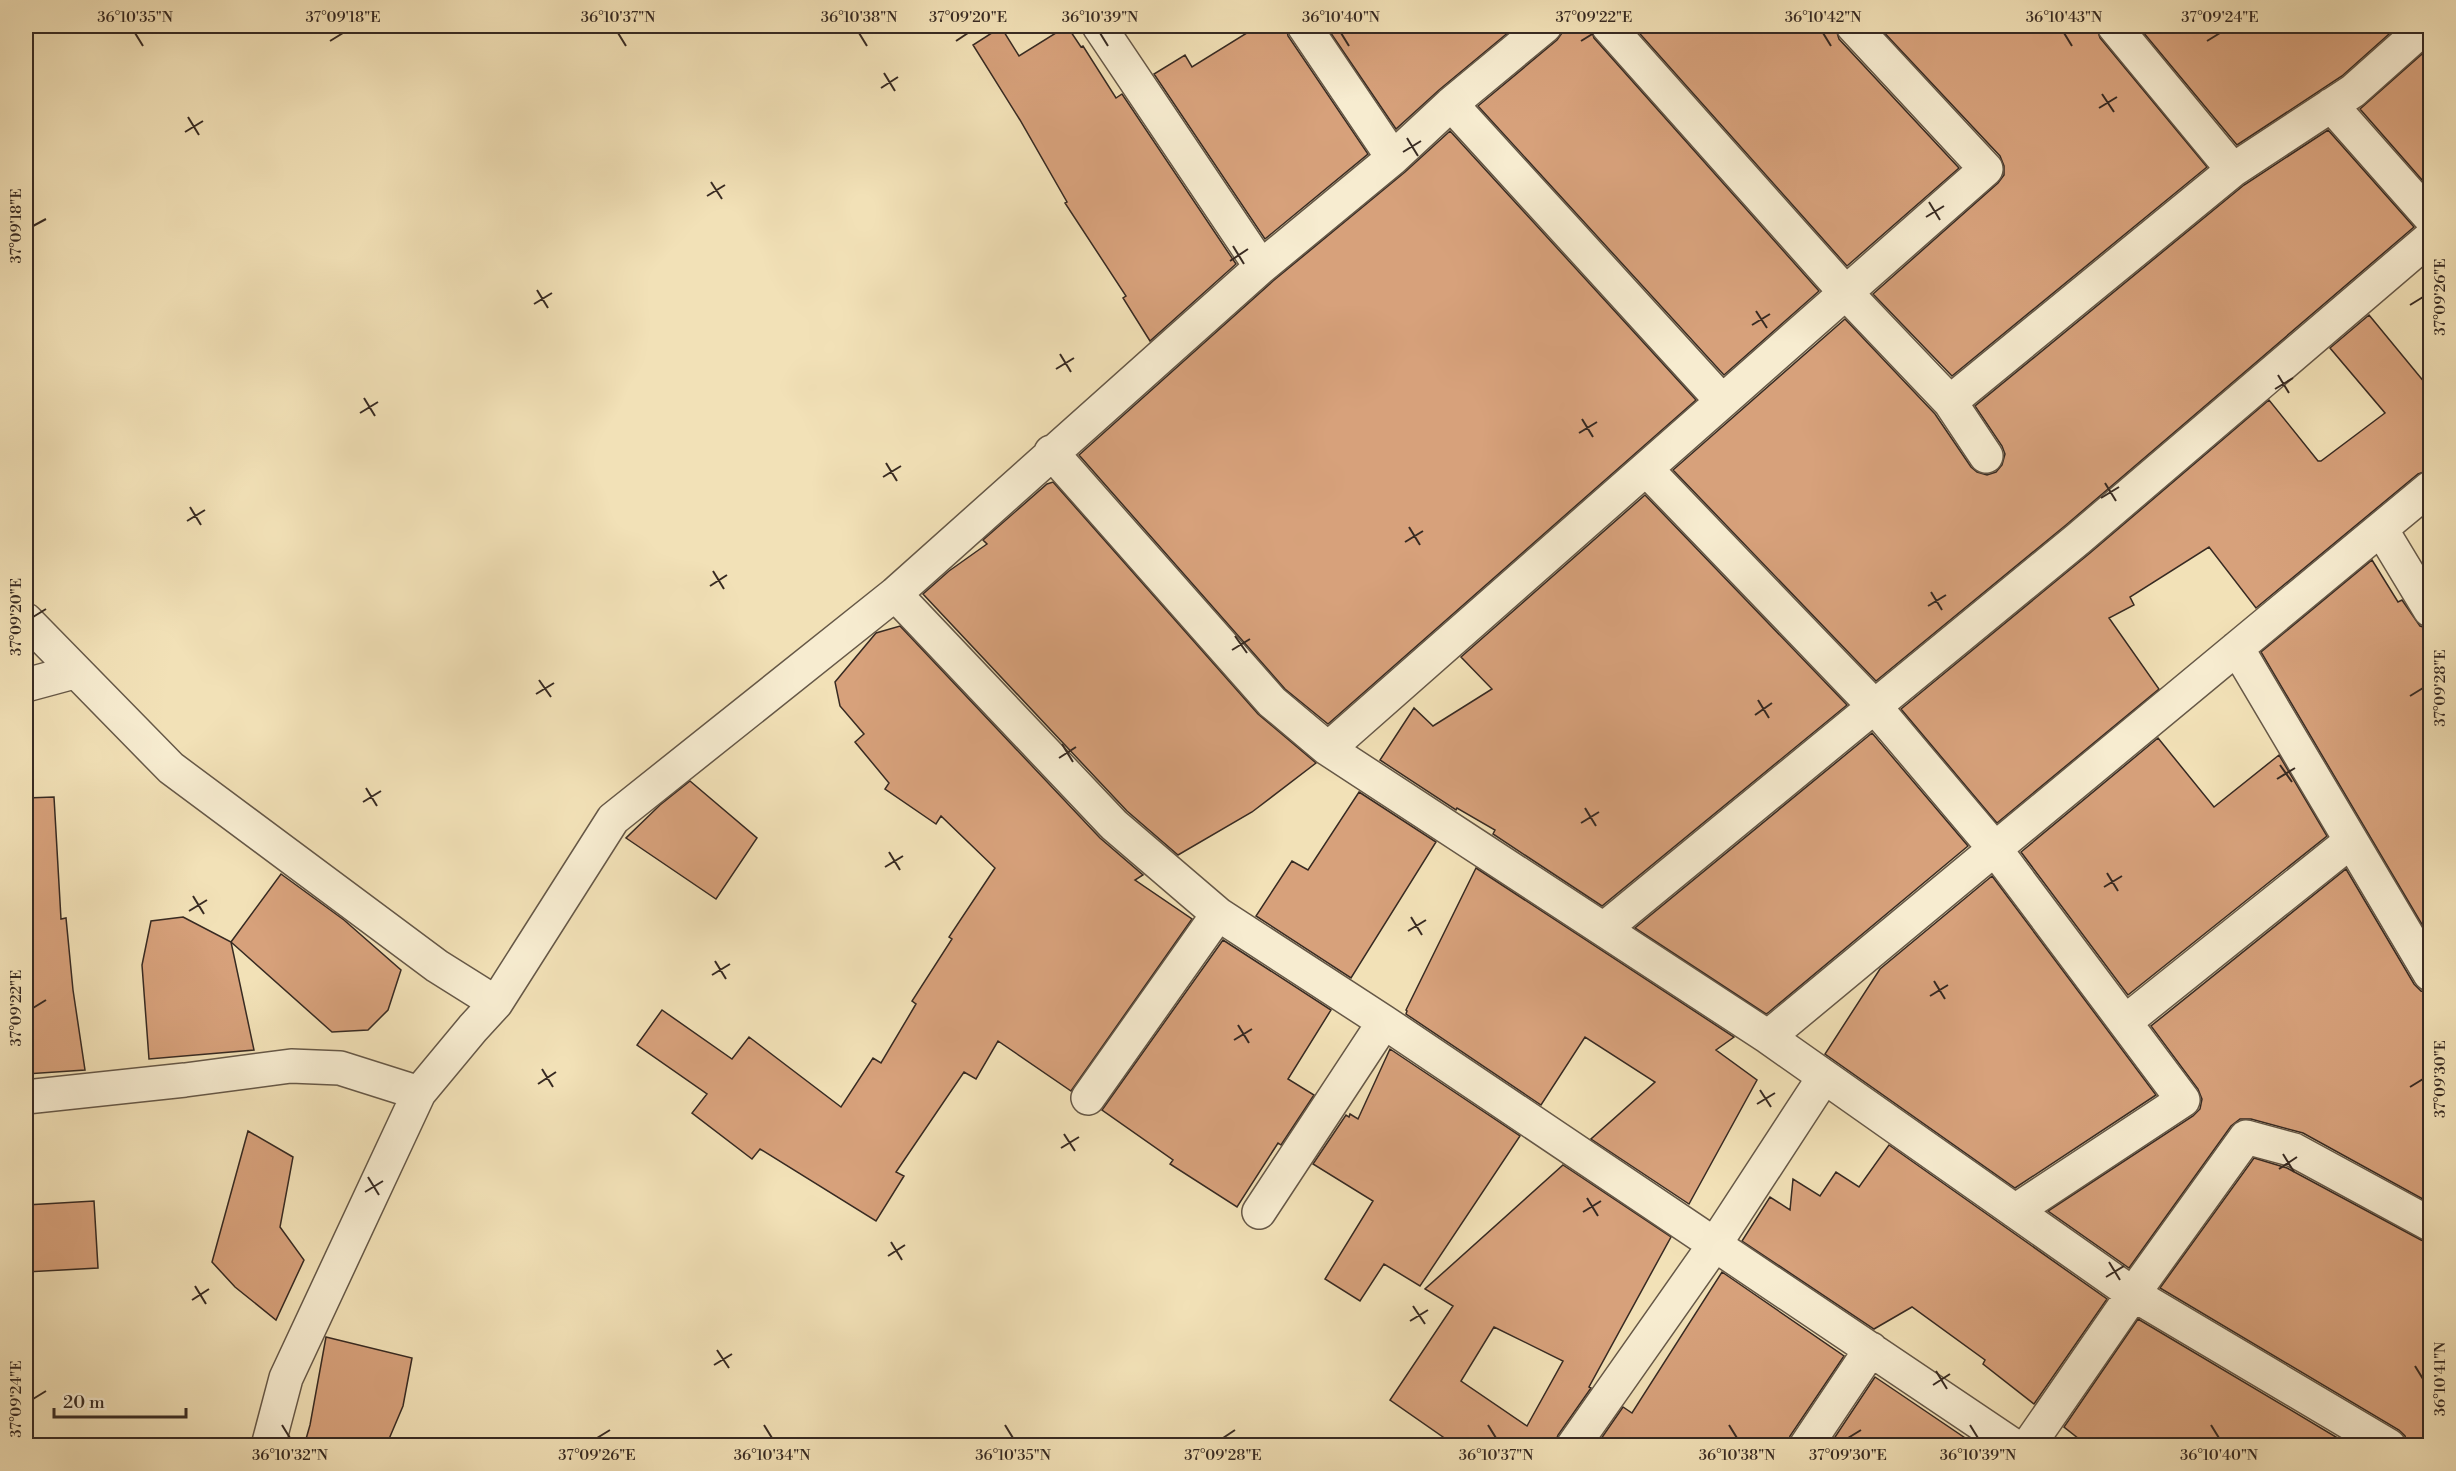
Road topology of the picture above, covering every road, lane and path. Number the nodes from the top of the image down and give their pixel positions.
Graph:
1 (1098, 26) edge
2 (1304, 26) edge
3 (1545, 26) edge
4 (1608, 26) edge
5 (1853, 26) edge
6 (2426, 26) edge
7 (2120, 28) edge
8 (1451, 104) junction
9 (2331, 105) junction
10 (1393, 158) junction
11 (2234, 170) junction
12 (2430, 217) edge
13 (2430, 238) edge
14 (1261, 267) junction
15 (1846, 292) junction
16 (1722, 401) junction
17 (1950, 402) junction
18 (1051, 452) junction
19 (1986, 456) dead end
20 (1646, 469) junction
21 (2430, 488) edge
22 (2381, 530) junction
23 (895, 594) junction
24 (2430, 610) edge
25 (26, 620) edge
26 (2237, 648) junction
27 (74, 672) junction
28 (26, 685) edge
29 (1875, 707) junction
30 (1328, 748) junction
31 (2351, 841) junction
32 (1995, 849) junction
33 (1218, 914) junction
34 (1604, 929) junction
35 (2430, 974) edge
36 (496, 1003) junction
37 (1384, 1022) junction
38 (2125, 1022) junction
39 (1768, 1037) junction
40 (1824, 1077) junction
41 (419, 1093) junction
42 (26, 1097) edge
43 (1088, 1098) dead end
44 (2015, 1211) junction
45 (1259, 1212) dead end
46 (2430, 1224) edge
47 (1715, 1244) junction
48 (2133, 1294) junction
49 (1871, 1349) junction
50 (268, 1446) edge
51 (1573, 1446) edge
52 (1806, 1446) edge
53 (2014, 1446) edge
54 (2028, 1446) edge
55 (2389, 1446) edge

1 - 14 street
2 - 10 street
3 - 8 street
4 - 15 street
5 - 15 street
6 - 9 street
7 - 11 street
8 - 10 street
8 - 16 street
9 - 11 street
9 - 12 street
10 - 14 street
11 - 17 street
13 - 29 street
14 - 18 street
15 - 16 street
15 - 17 street
16 - 20 street
17 - 19 street
18 - 23 street
18 - 30 street
20 - 29 street
20 - 30 street
21 - 22 street
22 - 24 street
22 - 26 street
23 - 33 street
23 - 36 street
25 - 27 street
26 - 31 street
26 - 32 street
27 - 28 street
27 - 36 street
29 - 32 street
29 - 34 street
30 - 34 street
31 - 35 street
31 - 38 street
32 - 38 street
32 - 39 street
33 - 37 street
33 - 43 street
34 - 39 street
36 - 41 street
37 - 45 street
37 - 47 street
38 - 44 street
39 - 40 street
40 - 44 street
40 - 47 street
41 - 42 street
41 - 50 street
44 - 48 street
46 - 48 street
47 - 49 street
47 - 51 street
48 - 54 street
48 - 55 street
49 - 52 street
49 - 53 street

